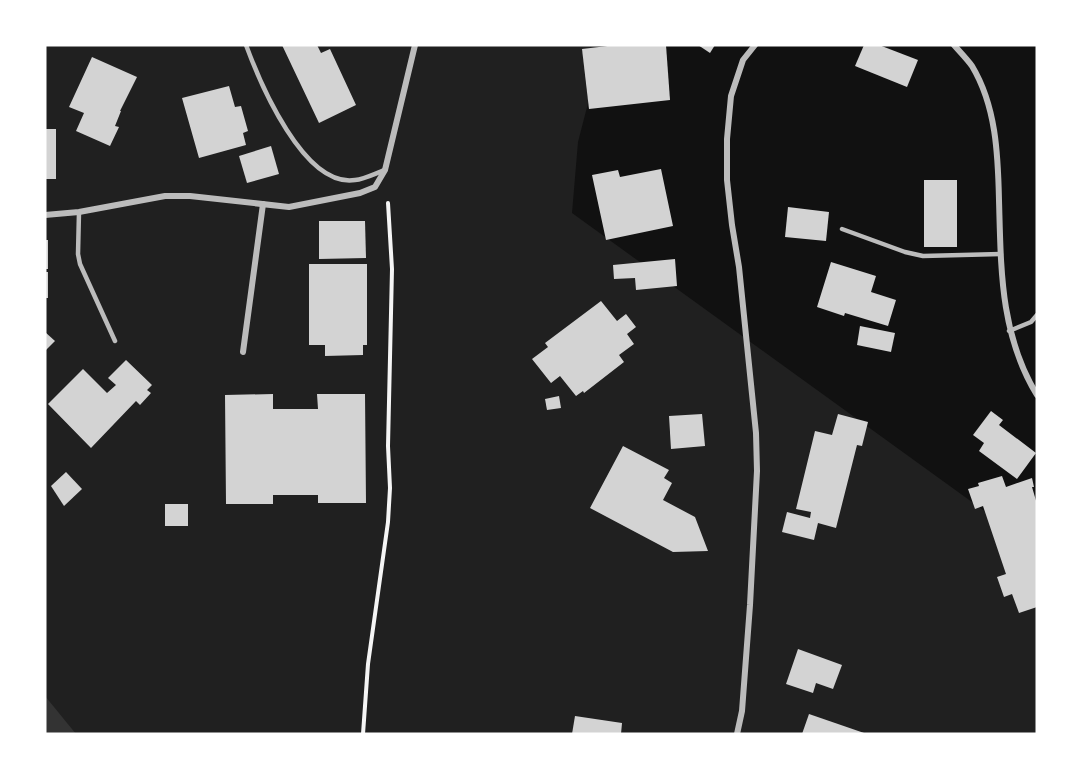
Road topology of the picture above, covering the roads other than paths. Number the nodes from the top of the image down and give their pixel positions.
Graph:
1 (246, 45) edge
2 (415, 45) edge
3 (755, 45) edge
4 (954, 45) edge
5 (385, 170) junction
6 (263, 204) junction
7 (79, 212) junction
8 (45, 216) edge
9 (842, 229) dead end
10 (1001, 254) junction
11 (1037, 315) edge
12 (1009, 331) junction
13 (115, 341) dead end
14 (243, 352) dead end
15 (1037, 395) edge
16 (737, 734) edge

1 - 5 lane
2 - 5 street
3 - 16 street
4 - 10 street
5 - 6 street
6 - 7 street
6 - 14 street
7 - 8 street
7 - 13 lane
9 - 10 lane
10 - 12 street
11 - 12 lane
12 - 15 street

